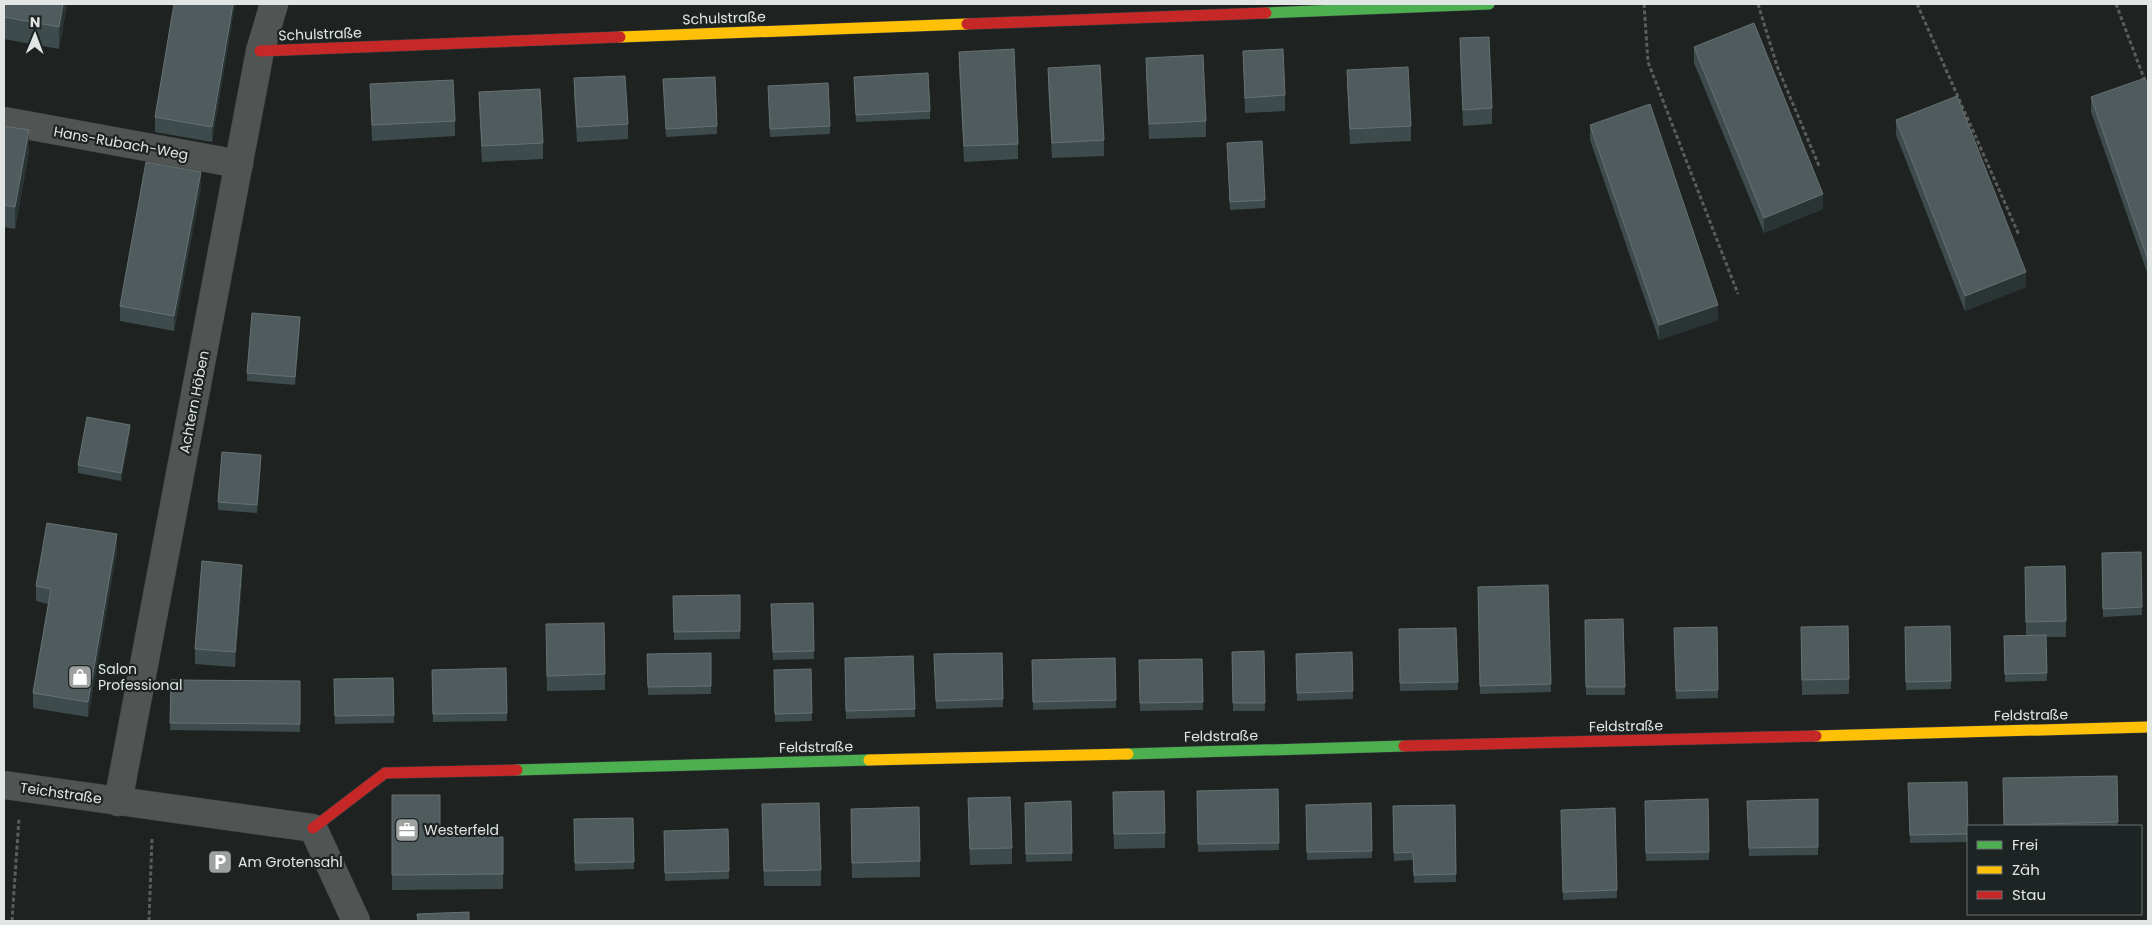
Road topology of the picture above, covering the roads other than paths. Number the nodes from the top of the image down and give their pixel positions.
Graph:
1 (274, 4) edge
2 (1489, 4) edge
3 (260, 51) junction
4 (4, 121) edge
5 (239, 164) junction
6 (2148, 727) edge
7 (12, 786) edge
8 (118, 802) junction
9 (313, 828) junction
10 (356, 921) edge

1 - 3 street, Achtern Höben
2 - 3 street, Schulstraße
3 - 5 street, Achtern Höben
4 - 5 street, Hans-Rubach-Weg
5 - 8 street, Achtern Höben
6 - 9 street, Feldstraße
7 - 8 street, Teichstraße
8 - 9 street
9 - 10 street

